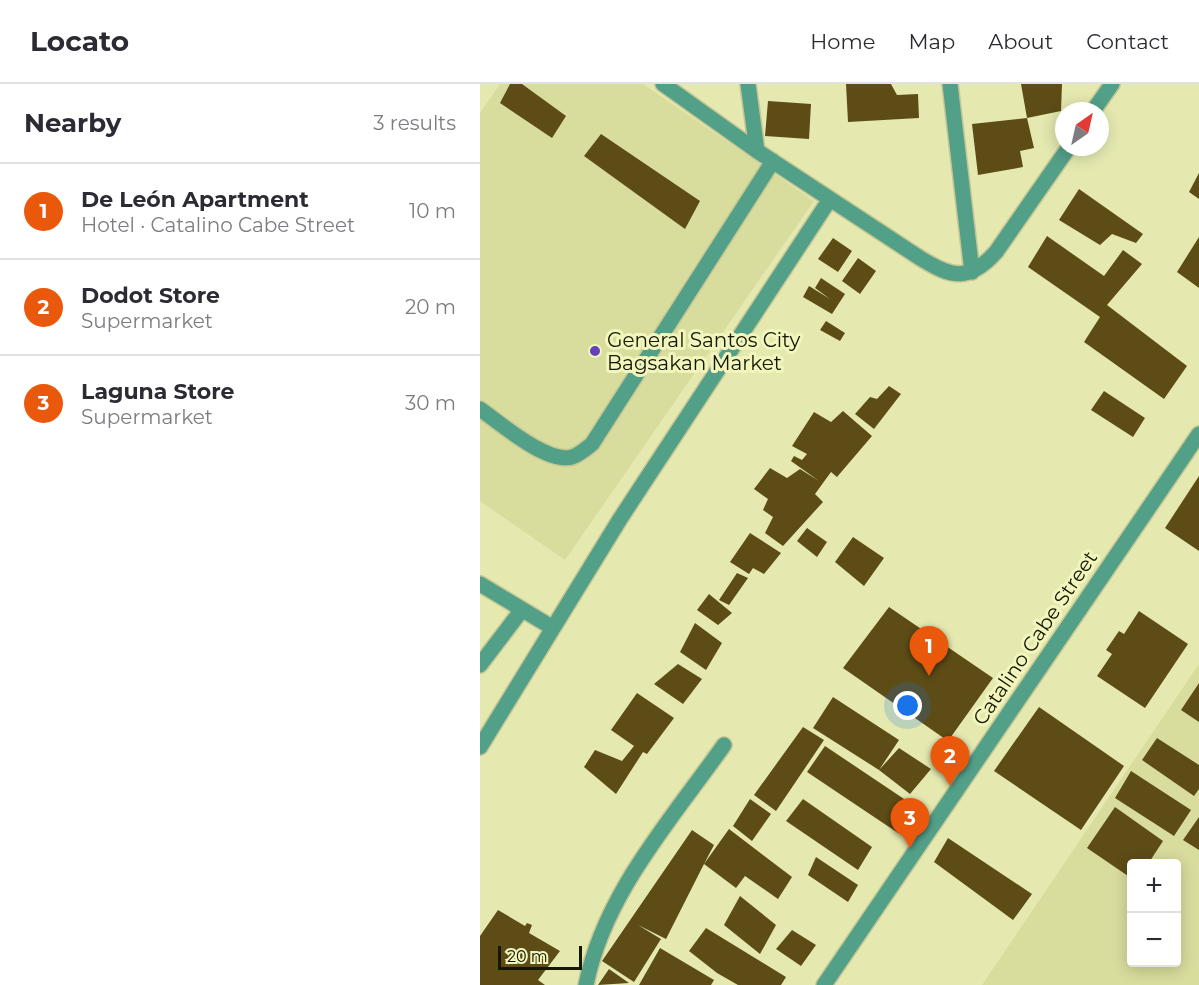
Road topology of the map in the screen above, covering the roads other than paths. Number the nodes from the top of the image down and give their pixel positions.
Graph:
1 (663, 84) edge
2 (748, 84) edge
3 (950, 84) edge
4 (1112, 84) edge
5 (1099, 102) edge
6 (757, 151) junction
7 (1063, 156) edge
8 (774, 161) junction
9 (830, 199) junction
10 (972, 272) junction
11 (480, 409) edge
12 (1199, 434) edge
13 (480, 584) edge
14 (521, 611) junction
15 (553, 628) junction
16 (480, 665) edge
17 (724, 745) dead end
18 (480, 747) edge
19 (586, 985) edge
20 (824, 985) edge

1 - 6 street
2 - 6 street
3 - 10 street
4 - 5 street
6 - 8 street
7 - 10 street
8 - 9 street
8 - 11 street
9 - 10 street
9 - 15 street
12 - 20 street, Catalino Cabe Street
13 - 14 street
14 - 15 street
14 - 16 street
15 - 18 street
17 - 19 street

